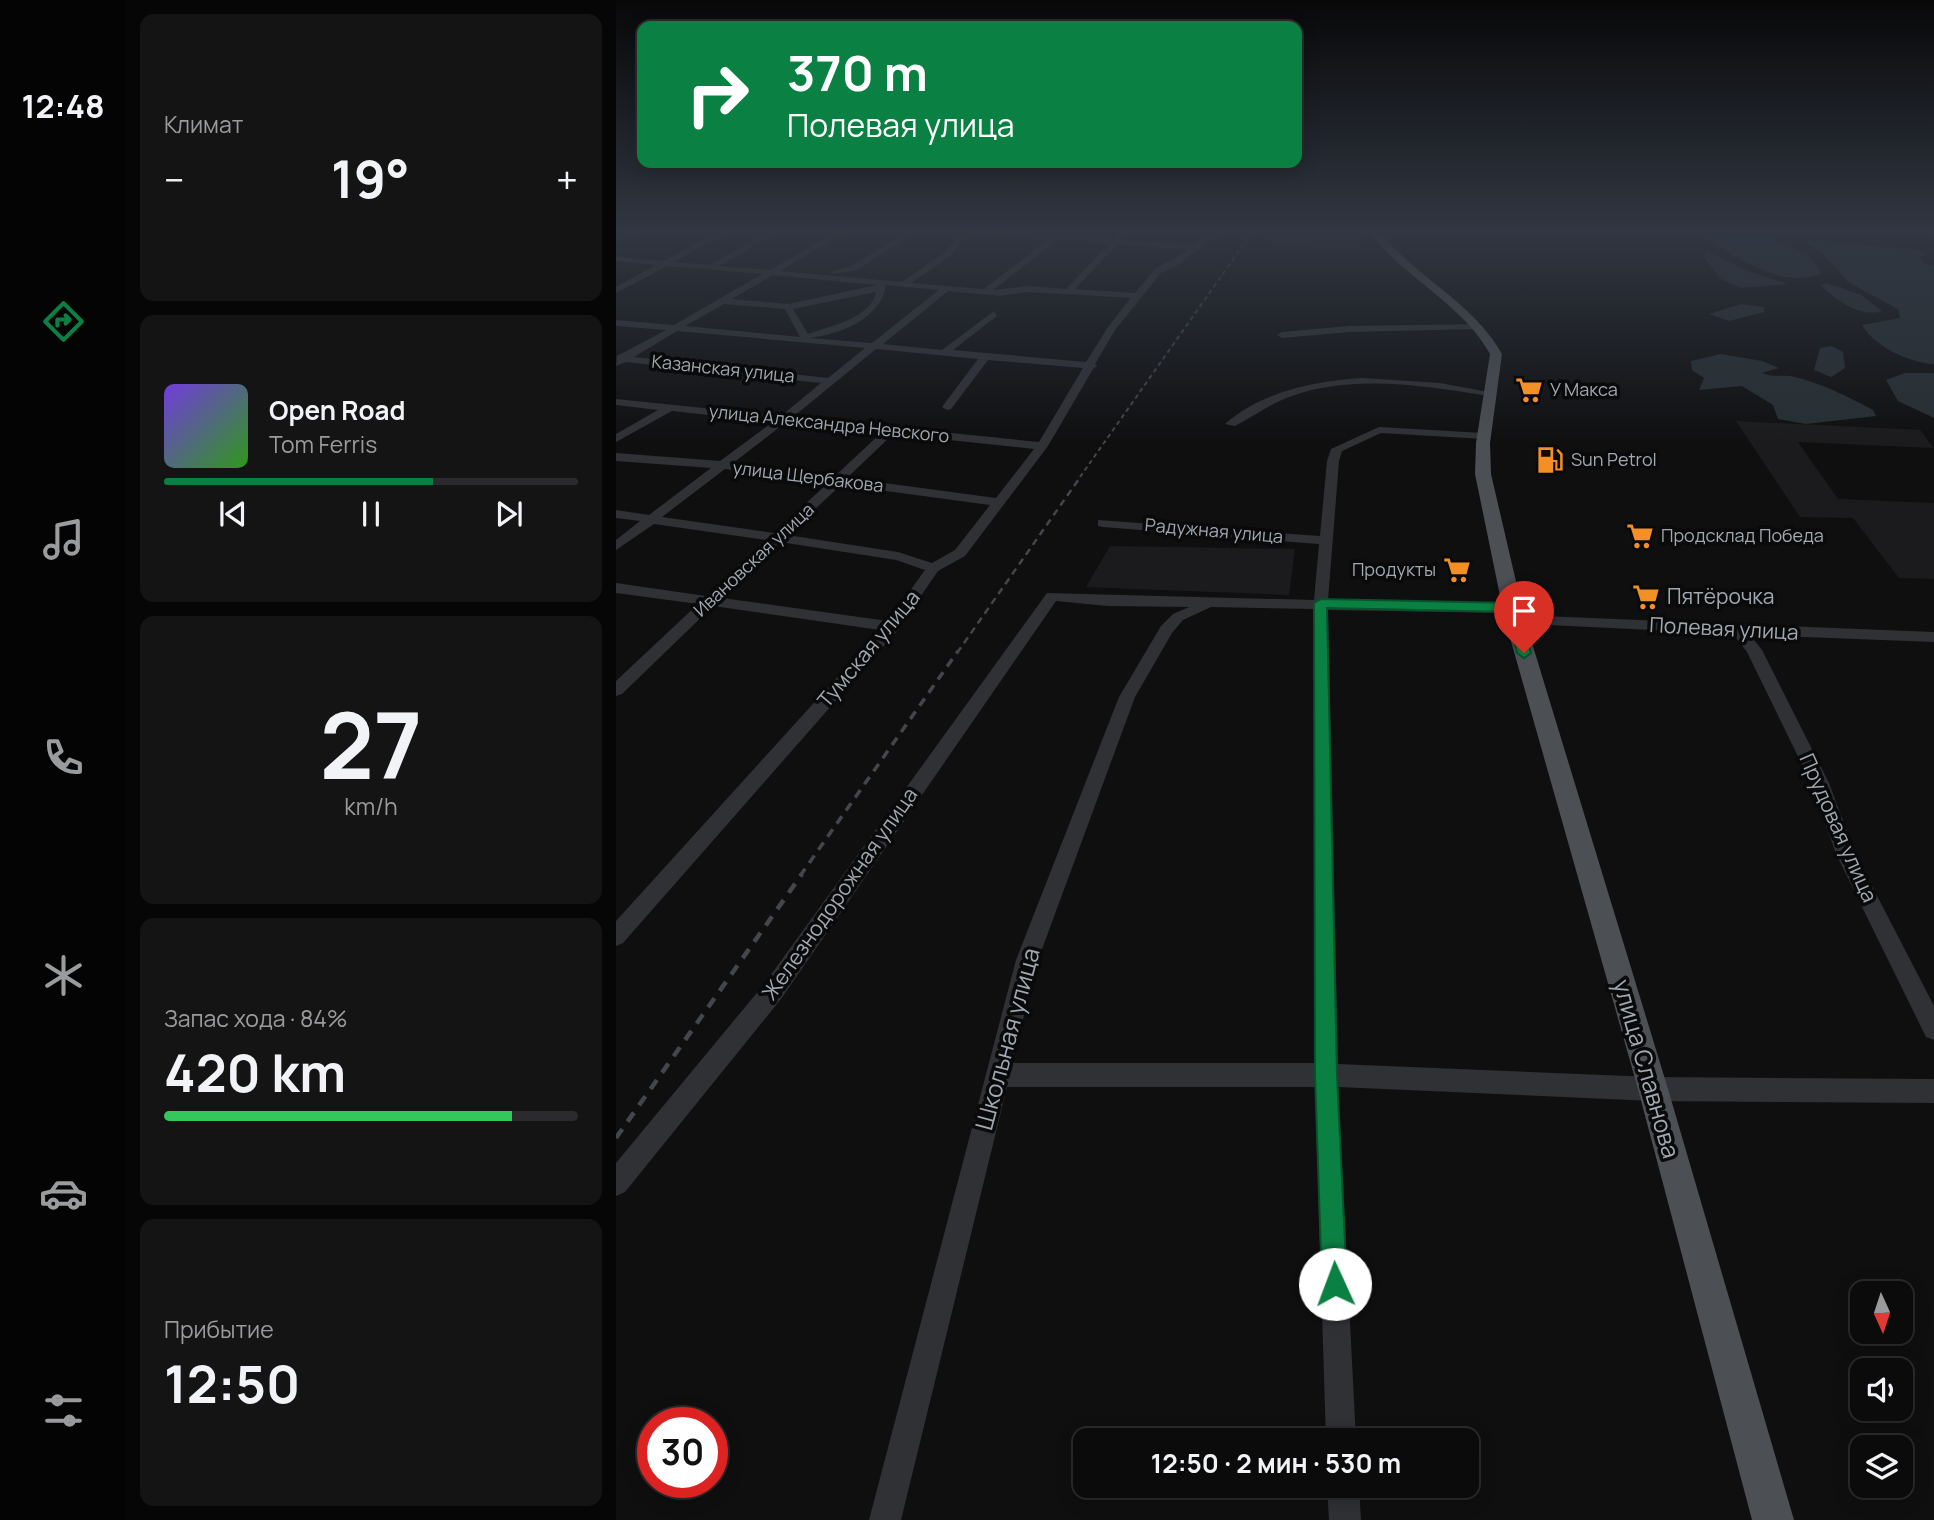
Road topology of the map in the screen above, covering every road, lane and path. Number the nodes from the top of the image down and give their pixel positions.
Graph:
1 (722, 302) edge
2 (734, 302) edge
3 (809, 302) edge
4 (876, 302) edge
5 (928, 302) edge
6 (1133, 302) edge
7 (1448, 302) edge
8 (788, 307) junction
9 (994, 314) dead end
10 (616, 323) edge
11 (1478, 327) junction
12 (674, 328) junction
13 (1282, 335) dead end
14 (806, 339) junction
15 (874, 345) junction
16 (946, 351) junction
17 (986, 355) junction
18 (618, 360) edge
19 (1092, 366) junction
20 (829, 381) junction
21 (1489, 393) junction
22 (616, 402) edge
23 (947, 407) dead end
24 (669, 408) junction
25 (782, 420) junction
26 (1231, 424) dead end
27 (891, 430) junction
28 (1484, 436) junction
29 (616, 439) edge
30 (1042, 446) junction
31 (616, 457) edge
32 (722, 466) junction
33 (838, 481) junction
34 (999, 502) junction
35 (616, 514) edge
36 (652, 519) junction
37 (1102, 523) dead end
38 (779, 537) junction
39 (1325, 540) junction
40 (616, 546) edge
41 (933, 569) junction
42 (616, 588) edge
43 (1052, 596) joint
44 (709, 601) junction
45 (1213, 603) junction
46 (1321, 603) junction
47 (1513, 614) junction
48 (892, 627) junction
49 (1738, 630) junction
50 (1934, 637) edge
51 (616, 690) edge
52 (616, 936) edge
53 (1934, 1029) edge
54 (998, 1075) junction
55 (1326, 1075) junction
56 (1653, 1089) junction
57 (1934, 1091) edge
58 (616, 1183) edge
59 (1341, 1428) edge
60 (1344, 1498) edge
61 (885, 1520) edge
62 (1345, 1520) edge
63 (1773, 1520) edge

1 - 12 street
2 - 8 street
3 - 8 street
4 - 14 street
5 - 15 street
6 - 19 street, Тумская улица
7 - 11 main road, улица Славнова
8 - 14 street
9 - 16 street
10 - 12 street
11 - 13 street
11 - 21 main road, улица Славнова
12 - 14 street
12 - 18 street
14 - 15 street
15 - 16 street
15 - 20 street
16 - 17 street
17 - 19 street
17 - 23 street
18 - 20 street, Казанская улица
19 - 30 street, Тумская улица
20 - 25 street
21 - 26 street
21 - 28 main road, улица Славнова
22 - 24 street, улица Александра Невского
24 - 25 street, улица Александра Невского
24 - 29 street
25 - 27 street, улица Александра Невского
25 - 32 street
27 - 30 street, улица Александра Невского
27 - 33 street, Ивановская улица
28 - 39 street
28 - 47 main road, улица Славнова
30 - 34 street, Тумская улица
31 - 32 street, улица Щербакова
32 - 33 street, улица Щербакова
32 - 36 street
33 - 34 street, улица Щербакова
33 - 38 street, Ивановская улица
34 - 41 street, Тумская улица
35 - 36 street
36 - 38 street
36 - 40 street
37 - 39 street, Радужная улица
38 - 41 street
38 - 44 street, Ивановская улица
39 - 46 street
41 - 48 street, Тумская улица
42 - 44 street
43 - 45 street, Полевая улица
43 - 58 street, Железнодорожная улица
44 - 48 street
44 - 51 street, Ивановская улица
45 - 46 street, Полевая улица
45 - 54 street, Школьная улица
46 - 47 street, Полевая улица
46 - 55 street
47 - 49 street, Полевая улица
47 - 56 main road, улица Славнова
48 - 52 street, Тумская улица
49 - 50 street, Полевая улица
49 - 53 street, Прудовая улица
54 - 55 street
54 - 61 street, Школьная улица
55 - 56 street
55 - 59 street
56 - 57 street
56 - 63 main road, улица Славнова
60 - 62 street

